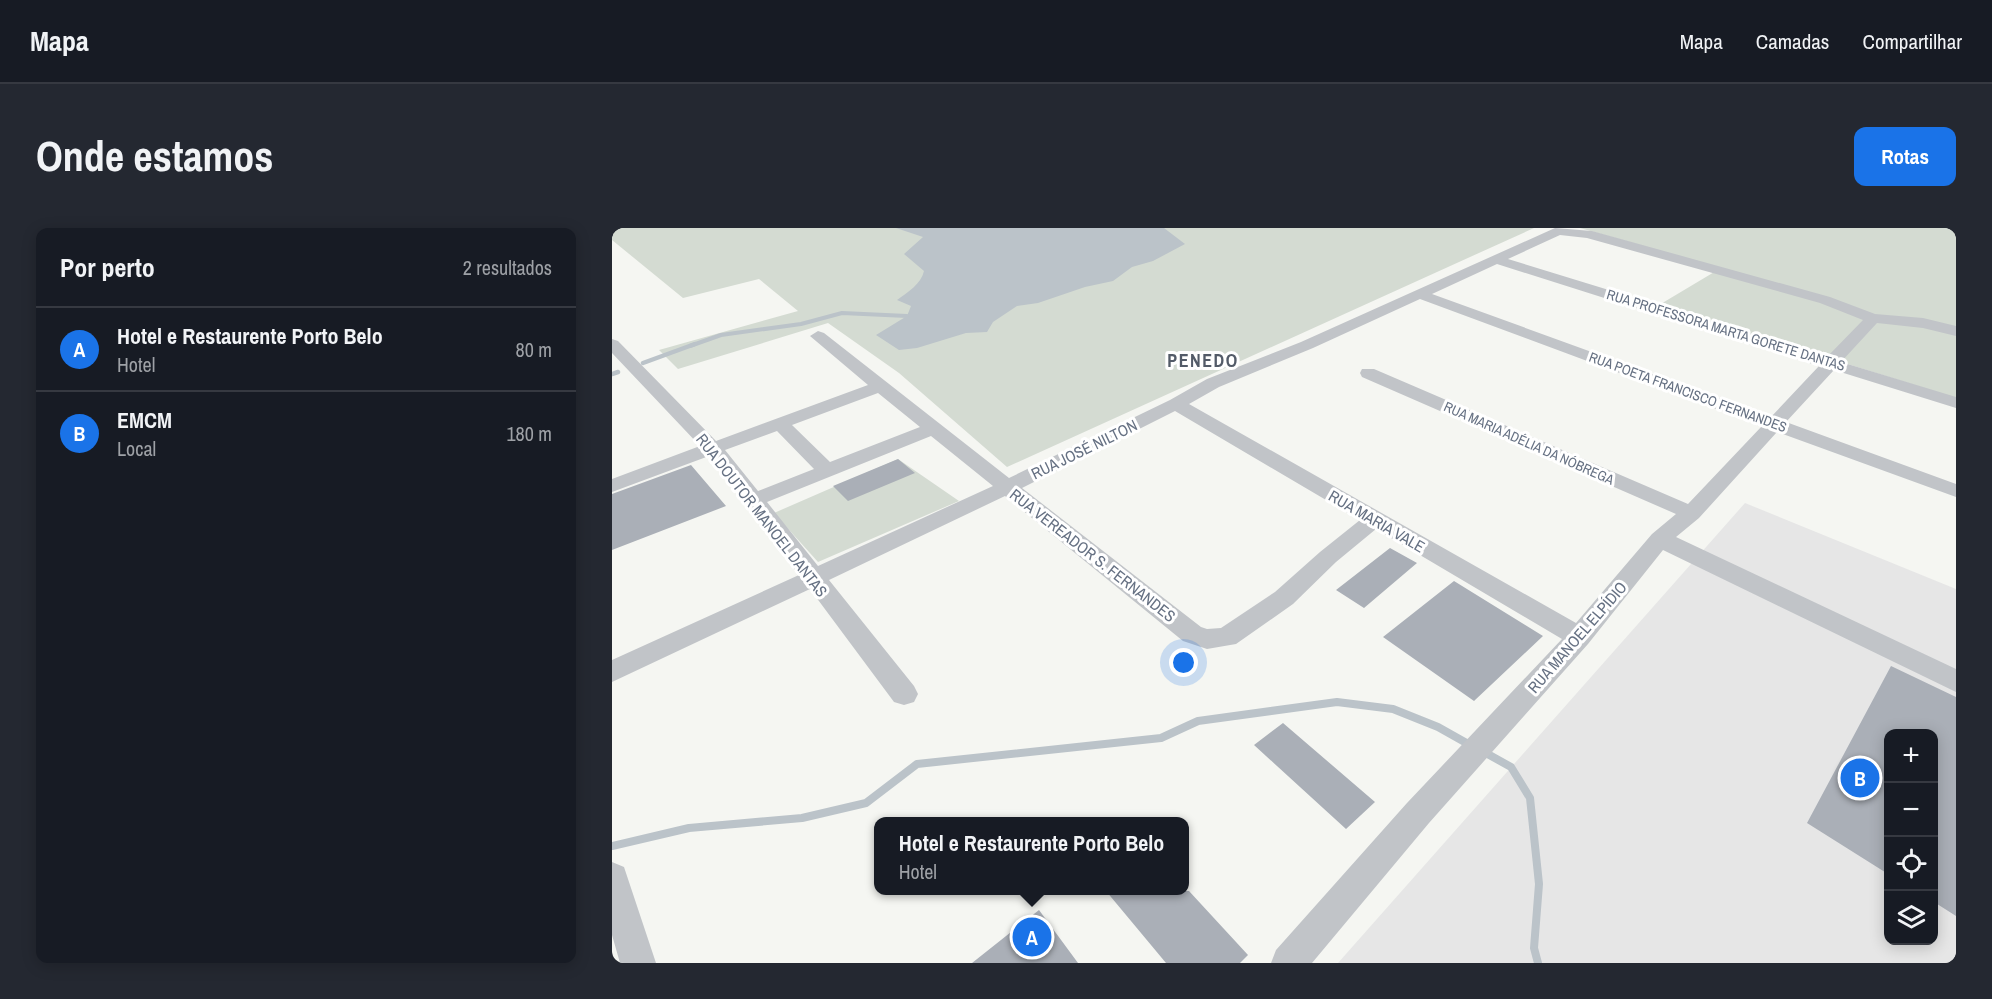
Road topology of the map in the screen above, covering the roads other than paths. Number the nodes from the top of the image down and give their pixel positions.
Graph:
1 (1495, 259) junction
2 (1419, 294) junction
3 (1873, 318) junction
4 (1956, 331) edge
5 (818, 336) dead end
6 (615, 352) edge
7 (1832, 363) junction
8 (1368, 373) dead end
9 (880, 386) junction
10 (1956, 403) edge
11 (1176, 404) junction
12 (781, 424) junction
13 (1775, 424) junction
14 (933, 428) junction
15 (714, 449) junction
16 (827, 471) junction
17 (612, 486) edge
18 (1007, 487) junction
19 (1956, 491) edge
20 (754, 500) junction
21 (1691, 513) junction
22 (1374, 520) junction
23 (1660, 539) junction
24 (812, 578) junction
25 (1579, 637) junction
26 (612, 672) edge
27 (1956, 681) edge
28 (904, 694) dead end
29 (612, 878) edge
30 (638, 963) edge
31 (1288, 963) edge

1 - 2 street, RUA JOSÉ NILTON
1 - 3 street, RUA JOSÉ NILTON
1 - 7 street, RUA PROFESSORA MARTA GORETE DANTAS
2 - 11 street, RUA JOSÉ NILTON
2 - 13 street, RUA POETA FRANCISCO FERNANDES
3 - 4 street
3 - 7 street, RUA MANOEL ELPÍDIO
5 - 9 street, RUA VEREADOR S. FERNANDES
6 - 15 street, RUA DOUTOR MANOEL DANTAS
7 - 10 street, RUA PROFESSORA MARTA GORETE DANTAS
7 - 13 street, RUA MANOEL ELPÍDIO
8 - 21 street, RUA MARIA ADÉLIA DA NÓBREGA
9 - 12 street
9 - 14 street, RUA VEREADOR S. FERNANDES
11 - 18 street, RUA JOSÉ NILTON
11 - 22 street, RUA MARIA VALE
12 - 15 street
12 - 16 street
13 - 19 street, RUA POETA FRANCISCO FERNANDES
13 - 21 street, RUA MANOEL ELPÍDIO
14 - 16 street
14 - 18 street, RUA VEREADOR S. FERNANDES
15 - 17 street
15 - 20 street, RUA DOUTOR MANOEL DANTAS
16 - 20 street
18 - 22 street, RUA VEREADOR S. FERNANDES
18 - 24 street, RUA JOSÉ NILTON
20 - 24 street, RUA DOUTOR MANOEL DANTAS
21 - 23 street, RUA MANOEL ELPÍDIO
22 - 25 street, RUA MARIA VALE
23 - 25 street, RUA MANOEL ELPÍDIO
23 - 27 street
24 - 26 street, RUA JOSÉ NILTON
24 - 28 street, RUA DOUTOR MANOEL DANTAS
25 - 31 street, RUA MANOEL ELPÍDIO
29 - 30 street

